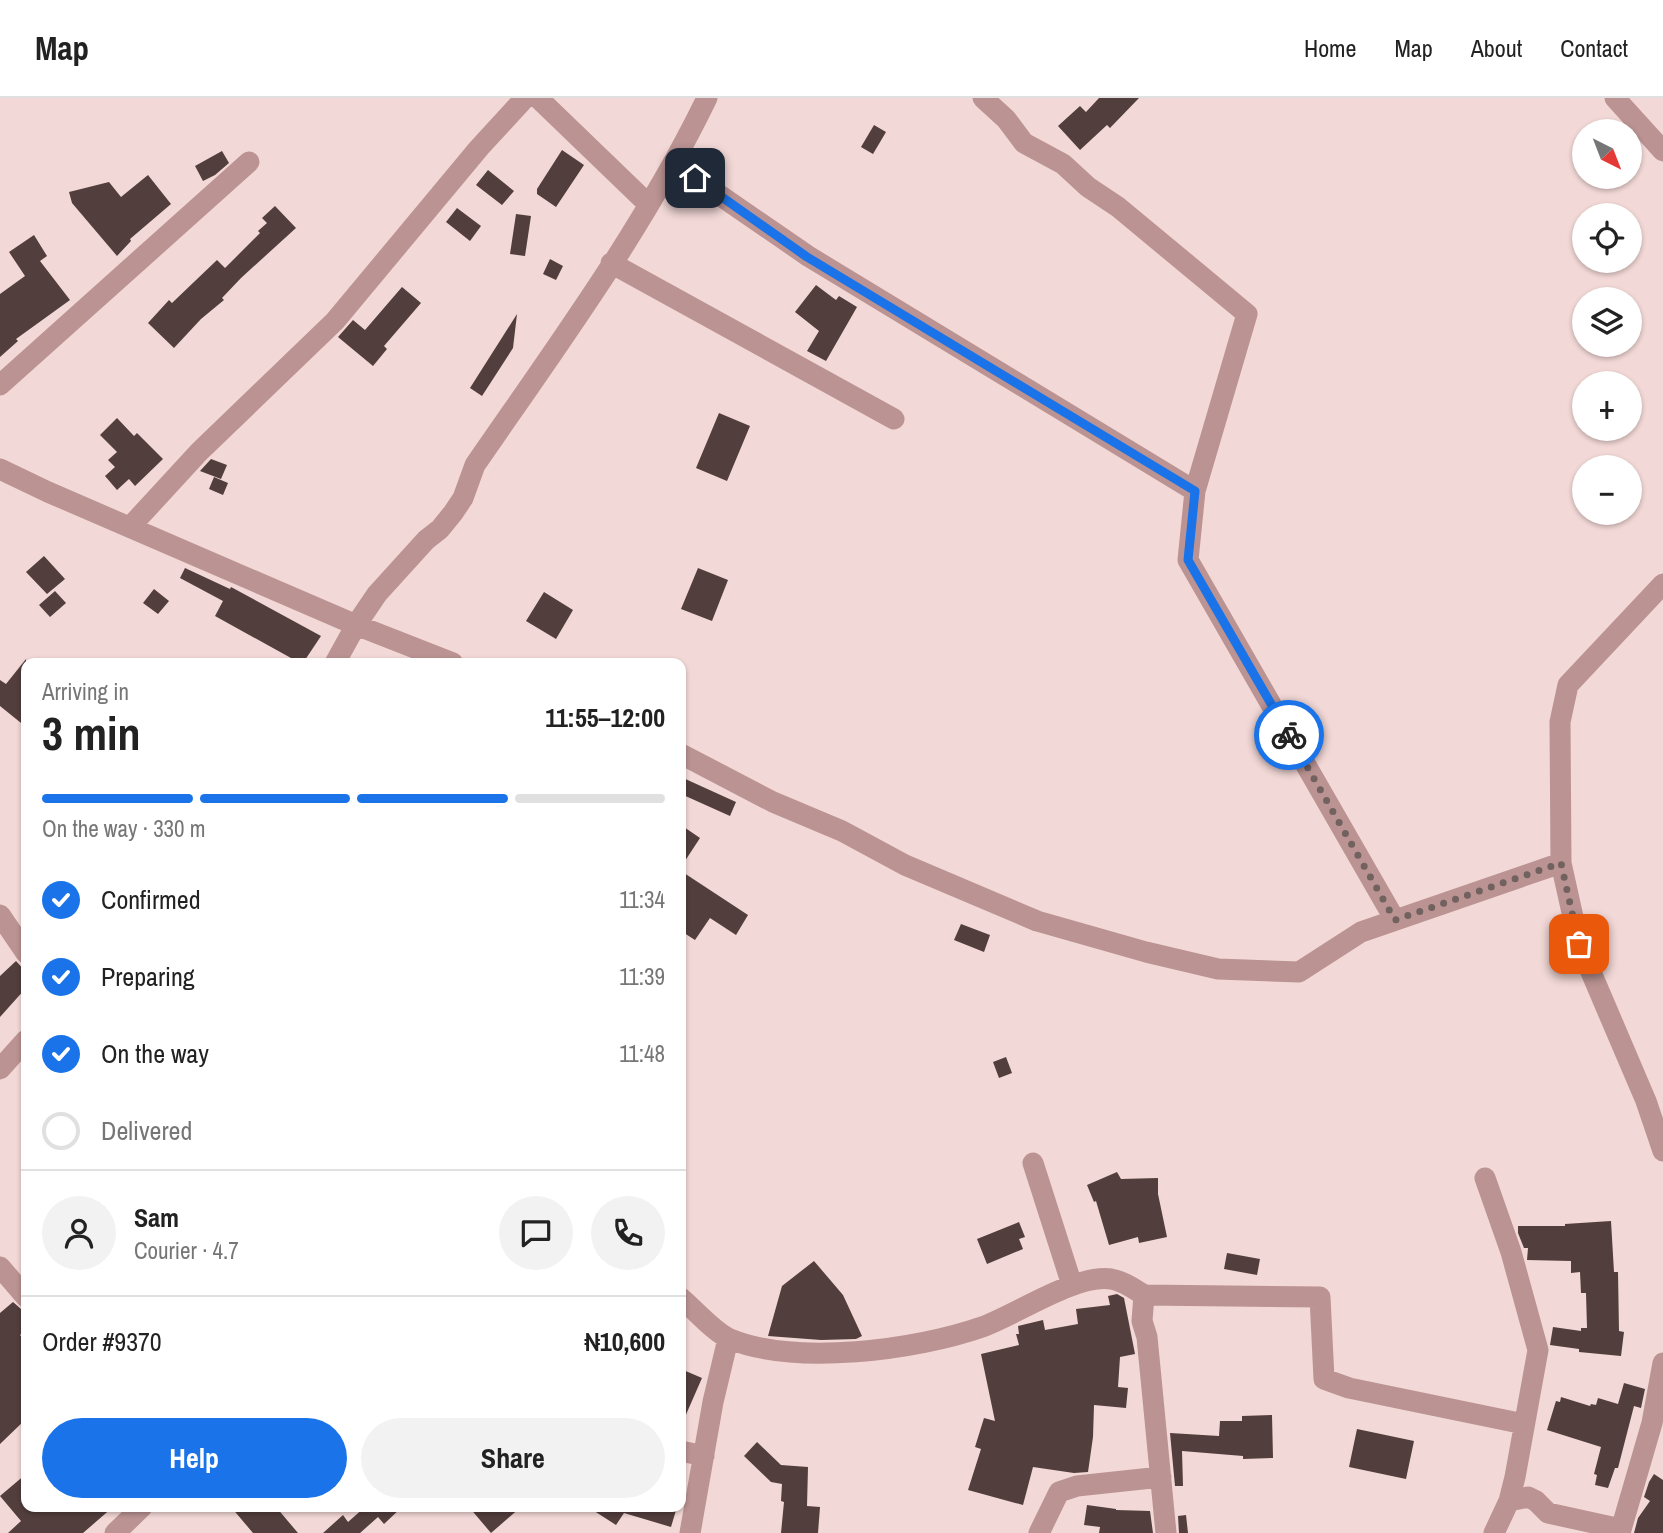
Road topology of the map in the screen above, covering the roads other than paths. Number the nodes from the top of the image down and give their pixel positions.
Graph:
1 (525, 98) edge
2 (538, 98) edge
3 (707, 98) edge
4 (983, 98) edge
5 (1615, 98) edge
6 (1663, 151) edge
7 (248, 162) dead end
8 (673, 163) junction
9 (648, 204) junction
10 (611, 263) junction
11 (0, 385) edge
12 (894, 419) dead end
13 (0, 469) edge
14 (1195, 491) junction
15 (130, 527) junction
16 (1663, 584) edge
17 (356, 625) junction
18 (338, 658) edge
19 (440, 658) edge
20 (686, 757) edge
21 (1561, 863) junction
22 (0, 915) edge
23 (1395, 920) junction
24 (21, 946) edge
25 (21, 1046) edge
26 (0, 1069) edge
27 (1663, 1151) edge
28 (1033, 1163) dead end
29 (1485, 1178) dead end
30 (0, 1267) edge
31 (1072, 1285) junction
32 (21, 1291) edge
33 (1144, 1295) junction
34 (686, 1302) edge
35 (728, 1339) junction
36 (1663, 1363) edge
37 (1524, 1424) junction
38 (1657, 1424) edge
39 (686, 1452) edge
40 (704, 1456) junction
41 (1161, 1476) junction
42 (1509, 1501) junction
43 (137, 1512) edge
44 (1620, 1531) edge
45 (115, 1533) edge
46 (690, 1533) edge
47 (1038, 1533) edge
48 (1166, 1533) edge
49 (1493, 1533) edge

1 - 15 street
2 - 9 street
3 - 8 street
4 - 14 street
5 - 6 street
7 - 11 street
8 - 9 street
8 - 14 street
9 - 10 street
10 - 12 street
10 - 17 street
13 - 15 street
14 - 23 street
15 - 17 street
16 - 21 street
17 - 18 street
17 - 19 street
20 - 23 street
21 - 23 street
21 - 27 street
22 - 24 street
25 - 26 street
28 - 31 street
29 - 37 street
30 - 32 street
31 - 33 street
31 - 35 street
33 - 37 street
33 - 41 street
34 - 35 street
35 - 40 street
36 - 38 street
37 - 42 street
38 - 44 street
39 - 40 street
40 - 46 street
41 - 47 street
41 - 48 street
42 - 44 street
42 - 49 street
43 - 45 street

